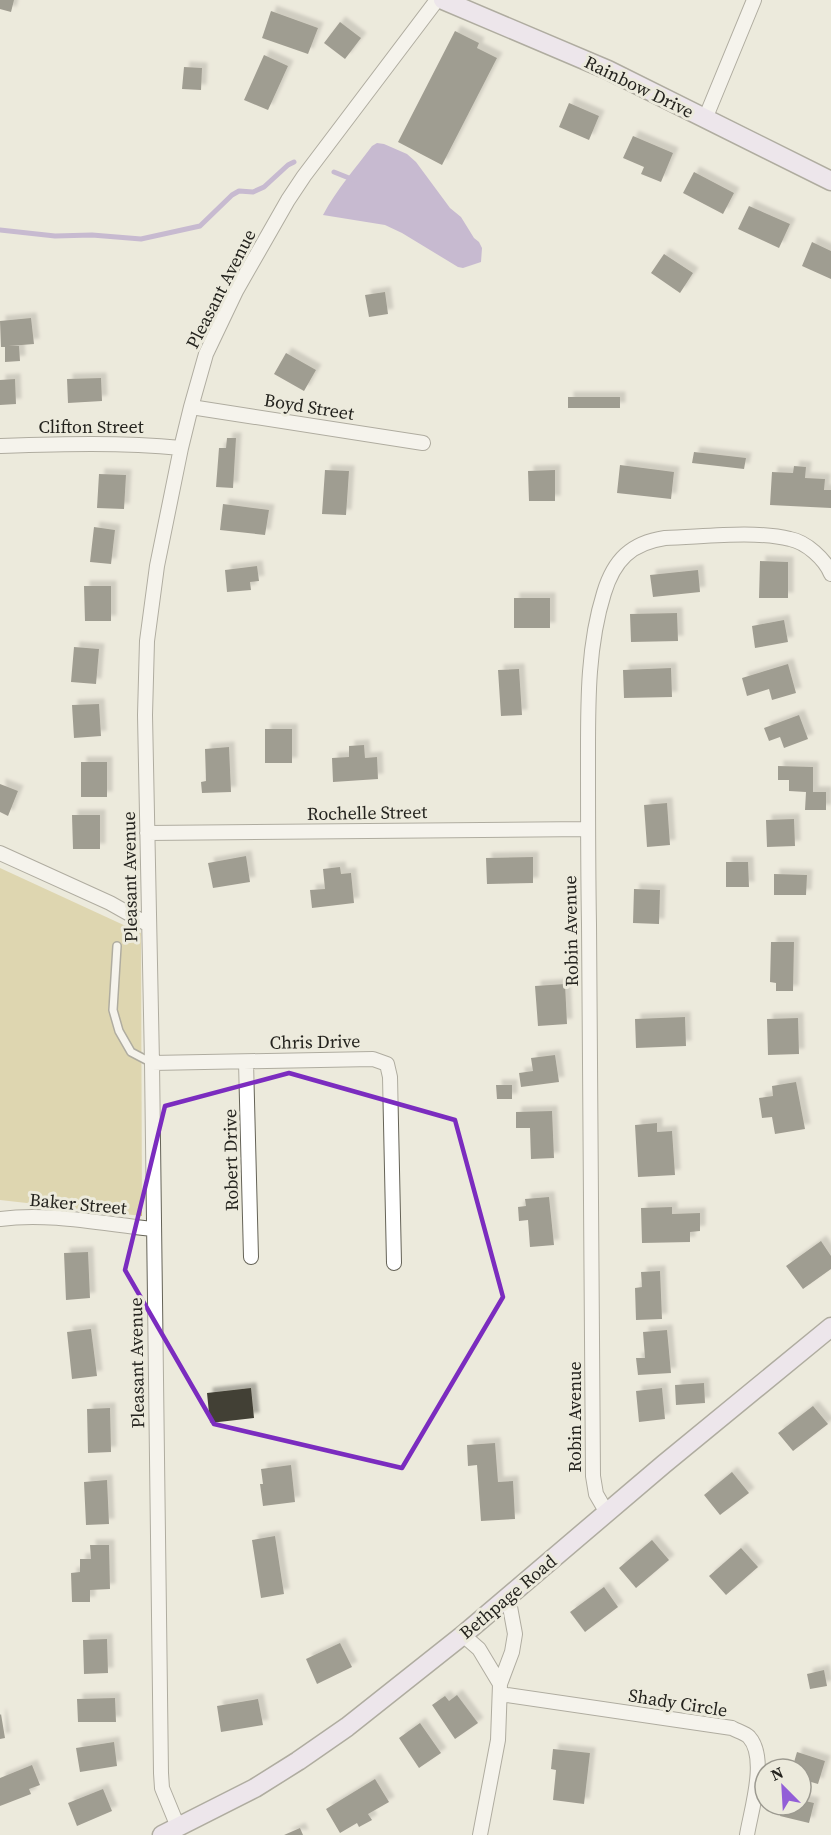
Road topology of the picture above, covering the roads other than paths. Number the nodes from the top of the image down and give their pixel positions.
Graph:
1 (437, 0) edge
2 (443, 0) edge
3 (754, 0) edge
4 (705, 119) junction
5 (831, 182) edge
6 (190, 407) junction
7 (423, 443) dead end
8 (0, 446) edge
9 (181, 448) junction
10 (831, 574) edge
11 (588, 829) junction
12 (147, 833) junction
13 (0, 853) edge
14 (149, 925) junction
15 (117, 946) dead end
16 (246, 1062) junction
17 (152, 1063) junction
18 (0, 1219) edge
19 (153, 1229) junction
20 (251, 1257) dead end
21 (394, 1263) dead end
22 (831, 1327) edge
23 (607, 1513) junction
24 (508, 1596) junction
25 (463, 1635) junction
26 (500, 1689) junction
27 (170, 1831) edge
28 (480, 1835) edge
29 (747, 1835) edge

1 - 6 street, Pleasant Avenue
2 - 4 street, Rainbow Drive
3 - 4 street
4 - 5 street, Rainbow Drive
6 - 7 street, Boyd Street
6 - 9 street, Pleasant Avenue
8 - 9 street, Clifton Street
9 - 12 street, Pleasant Avenue
10 - 11 street, Robin Avenue
11 - 12 street, Rochelle Street
11 - 23 street, Robin Avenue
12 - 14 street, Pleasant Avenue
13 - 14 street
14 - 17 street, Pleasant Avenue
15 - 17 lane
16 - 17 street, Chris Drive
16 - 20 street, Robert Drive
16 - 21 street, Chris Drive
17 - 19 street, Pleasant Avenue
18 - 19 street, Baker Street
19 - 27 street, Pleasant Avenue
22 - 23 street, Bethpage Road
23 - 24 street, Bethpage Road
24 - 25 street, Bethpage Road
24 - 26 street
25 - 26 street
25 - 27 street, Bethpage Road
26 - 28 street
26 - 29 street, Shady Circle

